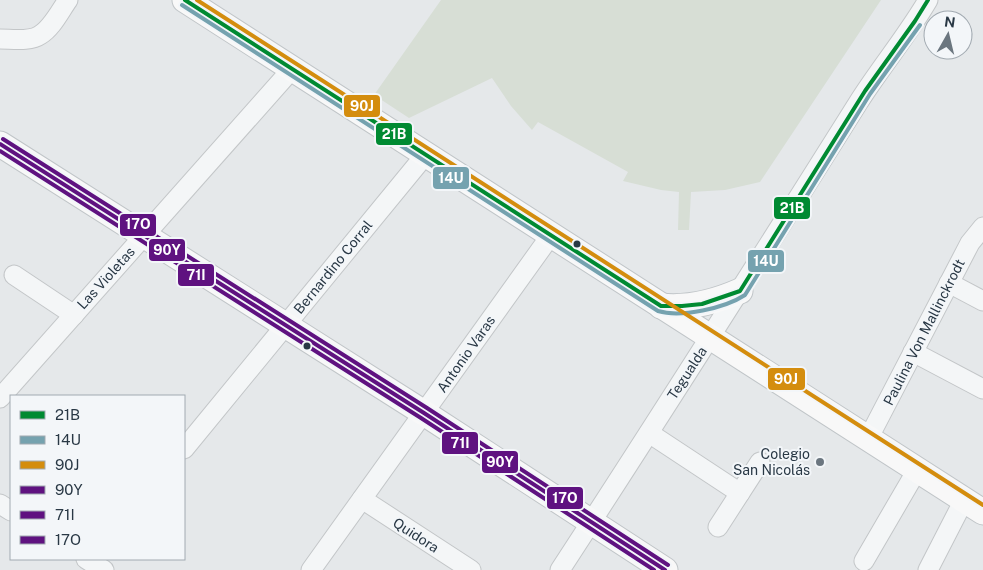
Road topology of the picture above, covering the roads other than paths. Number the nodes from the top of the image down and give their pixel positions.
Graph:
1 (68, 0) edge
2 (186, 0) edge
3 (928, 0) edge
4 (0, 39) edge
5 (292, 69) junction
6 (0, 144) edge
7 (426, 154) junction
8 (983, 227) edge
9 (551, 235) junction
10 (143, 237) junction
11 (14, 275) dead end
12 (948, 284) junction
13 (740, 290) junction
14 (983, 302) edge
15 (661, 306) junction
16 (74, 315) junction
17 (285, 326) junction
18 (710, 337) junction
19 (913, 352) junction
20 (983, 389) edge
21 (0, 398) edge
22 (424, 414) junction
23 (648, 433) junction
24 (868, 439) junction
25 (185, 448) edge
26 (760, 462) dead end
27 (917, 470) junction
28 (740, 493) junction
29 (362, 499) junction
30 (973, 506) edge
31 (591, 522) junction
32 (718, 527) dead end
33 (864, 561) dead end
34 (313, 570) edge
35 (471, 570) edge
36 (560, 570) edge
37 (665, 570) edge
38 (928, 570) edge

1 - 4 street
2 - 5 main road
3 - 13 street, Tegualda
5 - 7 main road
5 - 10 street, Las Violetas
6 - 10 main road
7 - 9 main road
7 - 17 street, Bernardino Corral
8 - 12 street, Paulina Von Mallinckrodt
9 - 15 main road
9 - 22 street, Antonio Varas
10 - 16 street, Las Violetas
10 - 17 main road
11 - 16 street
12 - 14 street
12 - 19 street, Paulina Von Mallinckrodt
13 - 15 main road
13 - 18 street, Tegualda
15 - 18 main road
16 - 21 street, Las Violetas
17 - 22 main road
17 - 25 street, Bernardino Corral
18 - 23 street, Tegualda
18 - 24 main road
19 - 20 street
19 - 24 street, Paulina Von Mallinckrodt
22 - 29 street, Antonio Varas
22 - 31 main road
23 - 28 street
23 - 31 street, Tegualda
24 - 27 main road
26 - 28 street
27 - 30 main road
27 - 33 street
28 - 32 street
29 - 34 street, Antonio Varas
29 - 35 street, Quidora
30 - 38 street
31 - 36 street, Tegualda
31 - 37 main road

